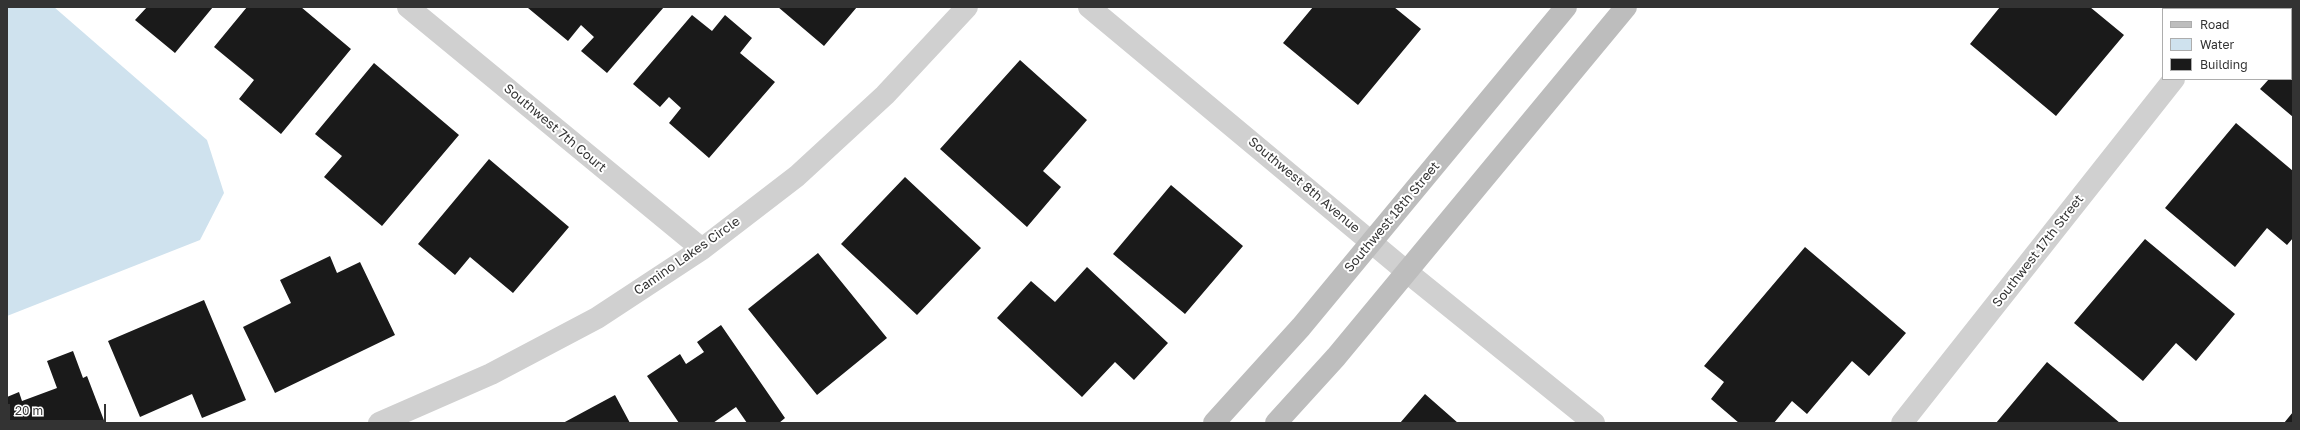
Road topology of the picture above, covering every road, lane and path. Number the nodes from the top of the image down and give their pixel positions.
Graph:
1 (408, 7) edge
2 (967, 7) edge
3 (1089, 7) edge
4 (1566, 7) edge
5 (1626, 7) edge
6 (2173, 80) edge
7 (1372, 242) junction
8 (702, 249) junction
9 (1407, 272) junction
10 (379, 423) edge
11 (1214, 423) edge
12 (1276, 423) edge
13 (1594, 423) edge
14 (1902, 423) edge

1 - 8 street, Southwest 7th Court
2 - 8 street, Camino Lakes Circle
3 - 7 street, Southwest 8th Avenue
4 - 7 main road, Southwest 18th Street
5 - 9 main road
6 - 14 street, Southwest 17th Street
7 - 9 street, Southwest 8th Avenue
7 - 11 main road, Southwest 18th Street
8 - 10 street, Camino Lakes Circle
9 - 12 main road
9 - 13 street, Southwest 8th Avenue

